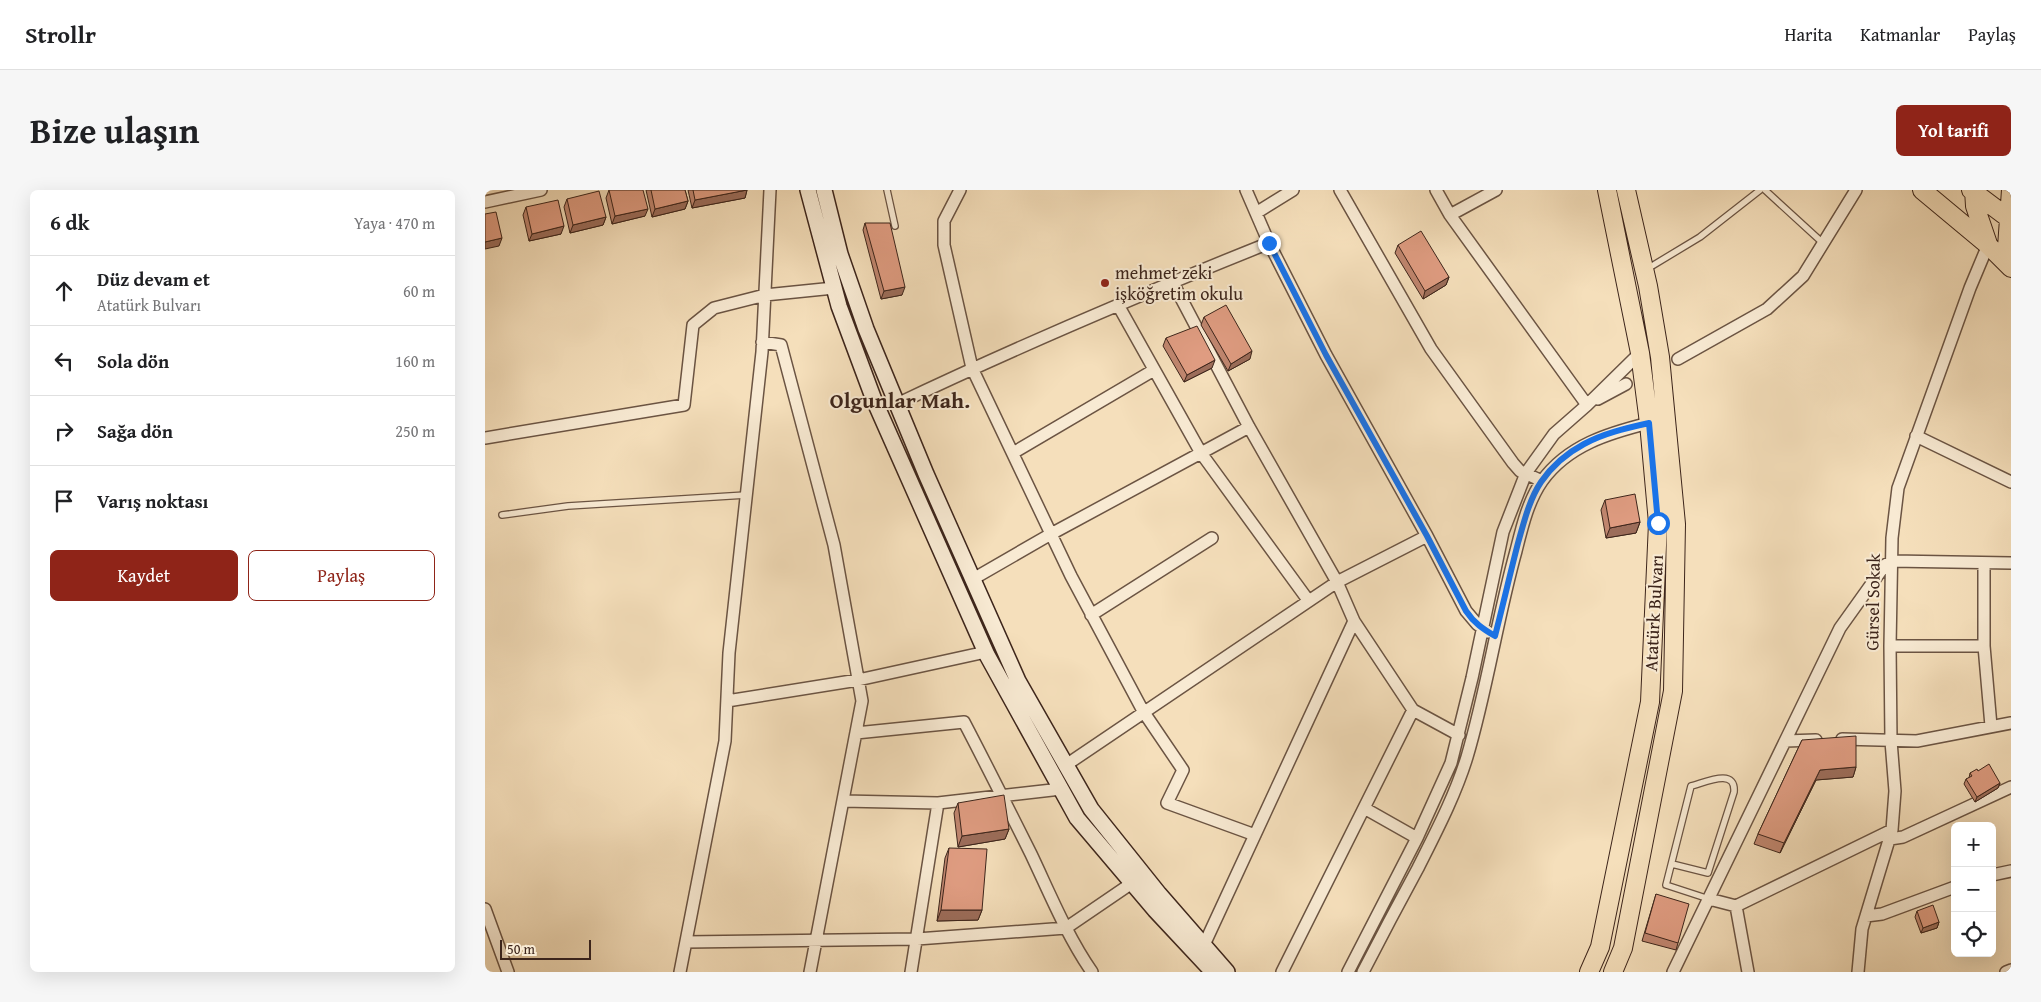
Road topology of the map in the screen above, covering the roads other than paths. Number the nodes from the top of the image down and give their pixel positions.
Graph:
1 (541, 190) edge
2 (770, 190) edge
3 (808, 190) edge
4 (824, 190) edge
5 (887, 190) edge
6 (960, 190) edge
7 (1246, 190) edge
8 (1293, 190) edge
9 (1340, 190) edge
10 (1436, 190) edge
11 (1496, 190) edge
12 (1607, 190) edge
13 (1626, 190) edge
14 (1760, 190) edge
15 (1765, 190) edge
16 (1856, 190) edge
17 (1922, 190) edge
18 (2011, 190) edge
19 (1973, 191) edge
20 (501, 194) edge
21 (485, 202) edge
22 (1256, 213) junction
23 (1450, 215) junction
24 (2010, 219) edge
25 (895, 226) dead end
26 (1269, 243) junction
27 (1823, 244) junction
28 (1988, 245) junction
29 (2009, 263) edge
30 (1645, 270) junction
31 (1172, 281) junction
32 (834, 288) junction
33 (765, 295) junction
34 (1119, 305) junction
35 (763, 342) junction
36 (1640, 353) junction
37 (1678, 360) dead end
38 (972, 368) junction
39 (1154, 370) junction
40 (1626, 384) dead end
41 (897, 404) junction
42 (1587, 404) junction
43 (1649, 423) junction
44 (1249, 427) junction
45 (1916, 436) junction
46 (485, 438) edge
47 (1013, 452) junction
48 (1201, 453) junction
49 (1525, 473) junction
50 (1542, 481) junction
51 (2011, 482) edge
52 (746, 496) junction
53 (502, 515) dead end
54 (1051, 534) junction
55 (1427, 536) junction
56 (1212, 538) dead end
57 (1891, 561) junction
58 (1984, 563) junction
59 (2011, 563) edge
60 (973, 579) junction
61 (1337, 582) junction
62 (1308, 600) junction
63 (1091, 614) junction
64 (1354, 621) junction
65 (1483, 628) junction
66 (1495, 636) junction
67 (1890, 646) junction
68 (1984, 646) junction
69 (985, 652) junction
70 (858, 680) junction
71 (727, 701) junction
72 (1413, 710) junction
73 (1143, 711) junction
74 (2011, 722) edge
75 (1991, 726) junction
76 (856, 733) junction
77 (1459, 734) junction
78 (1785, 741) junction
79 (1891, 741) junction
80 (1066, 765) junction
81 (2011, 787) edge
82 (1061, 790) junction
83 (1002, 795) junction
84 (843, 801) junction
85 (938, 803) junction
86 (1364, 808) junction
87 (1255, 835) junction
88 (1891, 835) junction
89 (1417, 838) junction
90 (1672, 864) junction
91 (2011, 871) edge
92 (1996, 874) edge
93 (1132, 882) junction
94 (1951, 888) edge
95 (1709, 898) junction
96 (1736, 906) junction
97 (485, 909) edge
98 (1866, 916) junction
99 (1065, 928) junction
100 (917, 939) junction
101 (816, 941) junction
102 (686, 942) junction
103 (1204, 945) junction
104 (2011, 970) edge
105 (508, 972) edge
106 (680, 972) edge
107 (810, 972) edge
108 (911, 972) edge
109 (1093, 972) edge
110 (1213, 972) edge
111 (1227, 972) edge
112 (1282, 972) edge
113 (1348, 972) edge
114 (1363, 972) edge
115 (1589, 972) edge
116 (1613, 972) edge
117 (1673, 972) edge
118 (1748, 972) edge
119 (1858, 972) edge
120 (2006, 972) edge

1 - 20 street
2 - 33 street
3 - 32 main road
4 - 41 main road
5 - 25 lane
6 - 38 street
7 - 22 street
8 - 22 street
9 - 49 street
10 - 23 street
11 - 23 street
12 - 36 main road, Atatürk Bulvarı
13 - 30 main road, Atatürk Bulvarı
14 - 30 lane
15 - 27 lane
16 - 27 street
17 - 28 main road
18 - 24 main road
19 - 24 main road
19 - 28 main road
20 - 21 street
22 - 26 street
23 - 42 street
24 - 29 main road
26 - 31 street
26 - 55 street
27 - 37 street
28 - 29 main road
28 - 45 street, Gürsel Sokak
30 - 116 main road, Atatürk Bulvarı
31 - 34 street
31 - 44 street
32 - 33 street
32 - 69 main road
33 - 35 street
33 - 46 street
34 - 38 street
34 - 39 street
35 - 52 street
35 - 70 street
36 - 42 street
36 - 43 main road, Atatürk Bulvarı
38 - 41 street
38 - 47 street
39 - 47 street
39 - 48 street
40 - 42 street
41 - 60 main road
42 - 49 street
43 - 50 street
43 - 115 main road, Atatürk Bulvarı
44 - 48 street
44 - 61 street
45 - 51 street
45 - 57 street, Gürsel Sokak
47 - 54 street
48 - 54 street
48 - 62 street
49 - 50 street
49 - 65 street
50 - 66 street
52 - 53 lane
52 - 71 street
54 - 60 street
54 - 63 street
55 - 61 street
55 - 65 street
56 - 63 street
57 - 58 street
57 - 67 street, Gürsel Sokak
57 - 78 street
58 - 59 street
58 - 68 street
60 - 80 main road
61 - 62 street
61 - 64 street
62 - 73 street
63 - 73 street
64 - 72 street
64 - 87 street
65 - 66 street
65 - 77 street
66 - 114 street
67 - 68 street
67 - 79 street, Gürsel Sokak
68 - 75 street
69 - 70 street
69 - 82 main road
70 - 71 street
70 - 76 street
71 - 102 street
72 - 77 street
72 - 86 street
73 - 80 street
73 - 87 street
74 - 75 street
75 - 79 street
76 - 83 street
76 - 84 street
77 - 89 street
78 - 79 street
78 - 95 street
79 - 88 street, Gürsel Sokak
80 - 103 main road
81 - 88 street
82 - 83 street
82 - 93 main road
83 - 85 street
83 - 99 street
84 - 85 street
84 - 101 street
85 - 100 street
86 - 89 street
86 - 112 street
87 - 103 street
88 - 96 street
88 - 98 street, Gürsel Sokak
89 - 113 street
90 - 90 lane
90 - 95 lane
91 - 92 street
93 - 99 street
93 - 110 main road
94 - 98 street
95 - 96 street
95 - 117 street
96 - 118 street
97 - 105 street
98 - 119 street, Gürsel Sokak
99 - 100 street
99 - 109 street
100 - 101 street
100 - 108 street
101 - 102 street
101 - 107 street
102 - 106 street
103 - 111 main road
104 - 120 street

